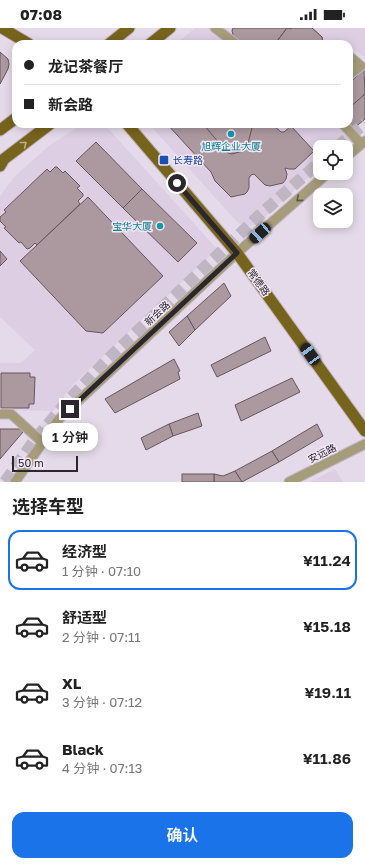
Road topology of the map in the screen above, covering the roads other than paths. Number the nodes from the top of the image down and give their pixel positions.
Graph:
1 (2, 28) edge
2 (129, 28) edge
3 (170, 28) edge
4 (215, 28) edge
5 (22, 40) edge
6 (114, 40) edge
7 (155, 40) edge
8 (231, 40) edge
9 (353, 59) edge
10 (353, 73) edge
11 (12, 121) edge
12 (45, 128) edge
13 (129, 128) edge
14 (347, 128) edge
15 (0, 130) edge
16 (363, 142) edge
17 (353, 151) edge
18 (0, 166) edge
19 (320, 180) edge
20 (237, 253) junction
21 (0, 414) edge
22 (365, 430) edge
23 (43, 442) junction
24 (365, 444) edge
25 (15, 482) edge
26 (288, 482) edge

1 - 5 main road
2 - 6 main road
3 - 7 main road
4 - 8 street
9 - 10 street
11 - 15 main road
18 -> 12 main road
13 - 20 main road, 常德路
14 - 16 street
16 - 17 street
19 -> 20 street, 新会路
20 - 22 main road, 常德路
20 - 23 street, 新会路
21 - 23 street
23 - 25 street, 新会路
24 - 26 street, 安远路

